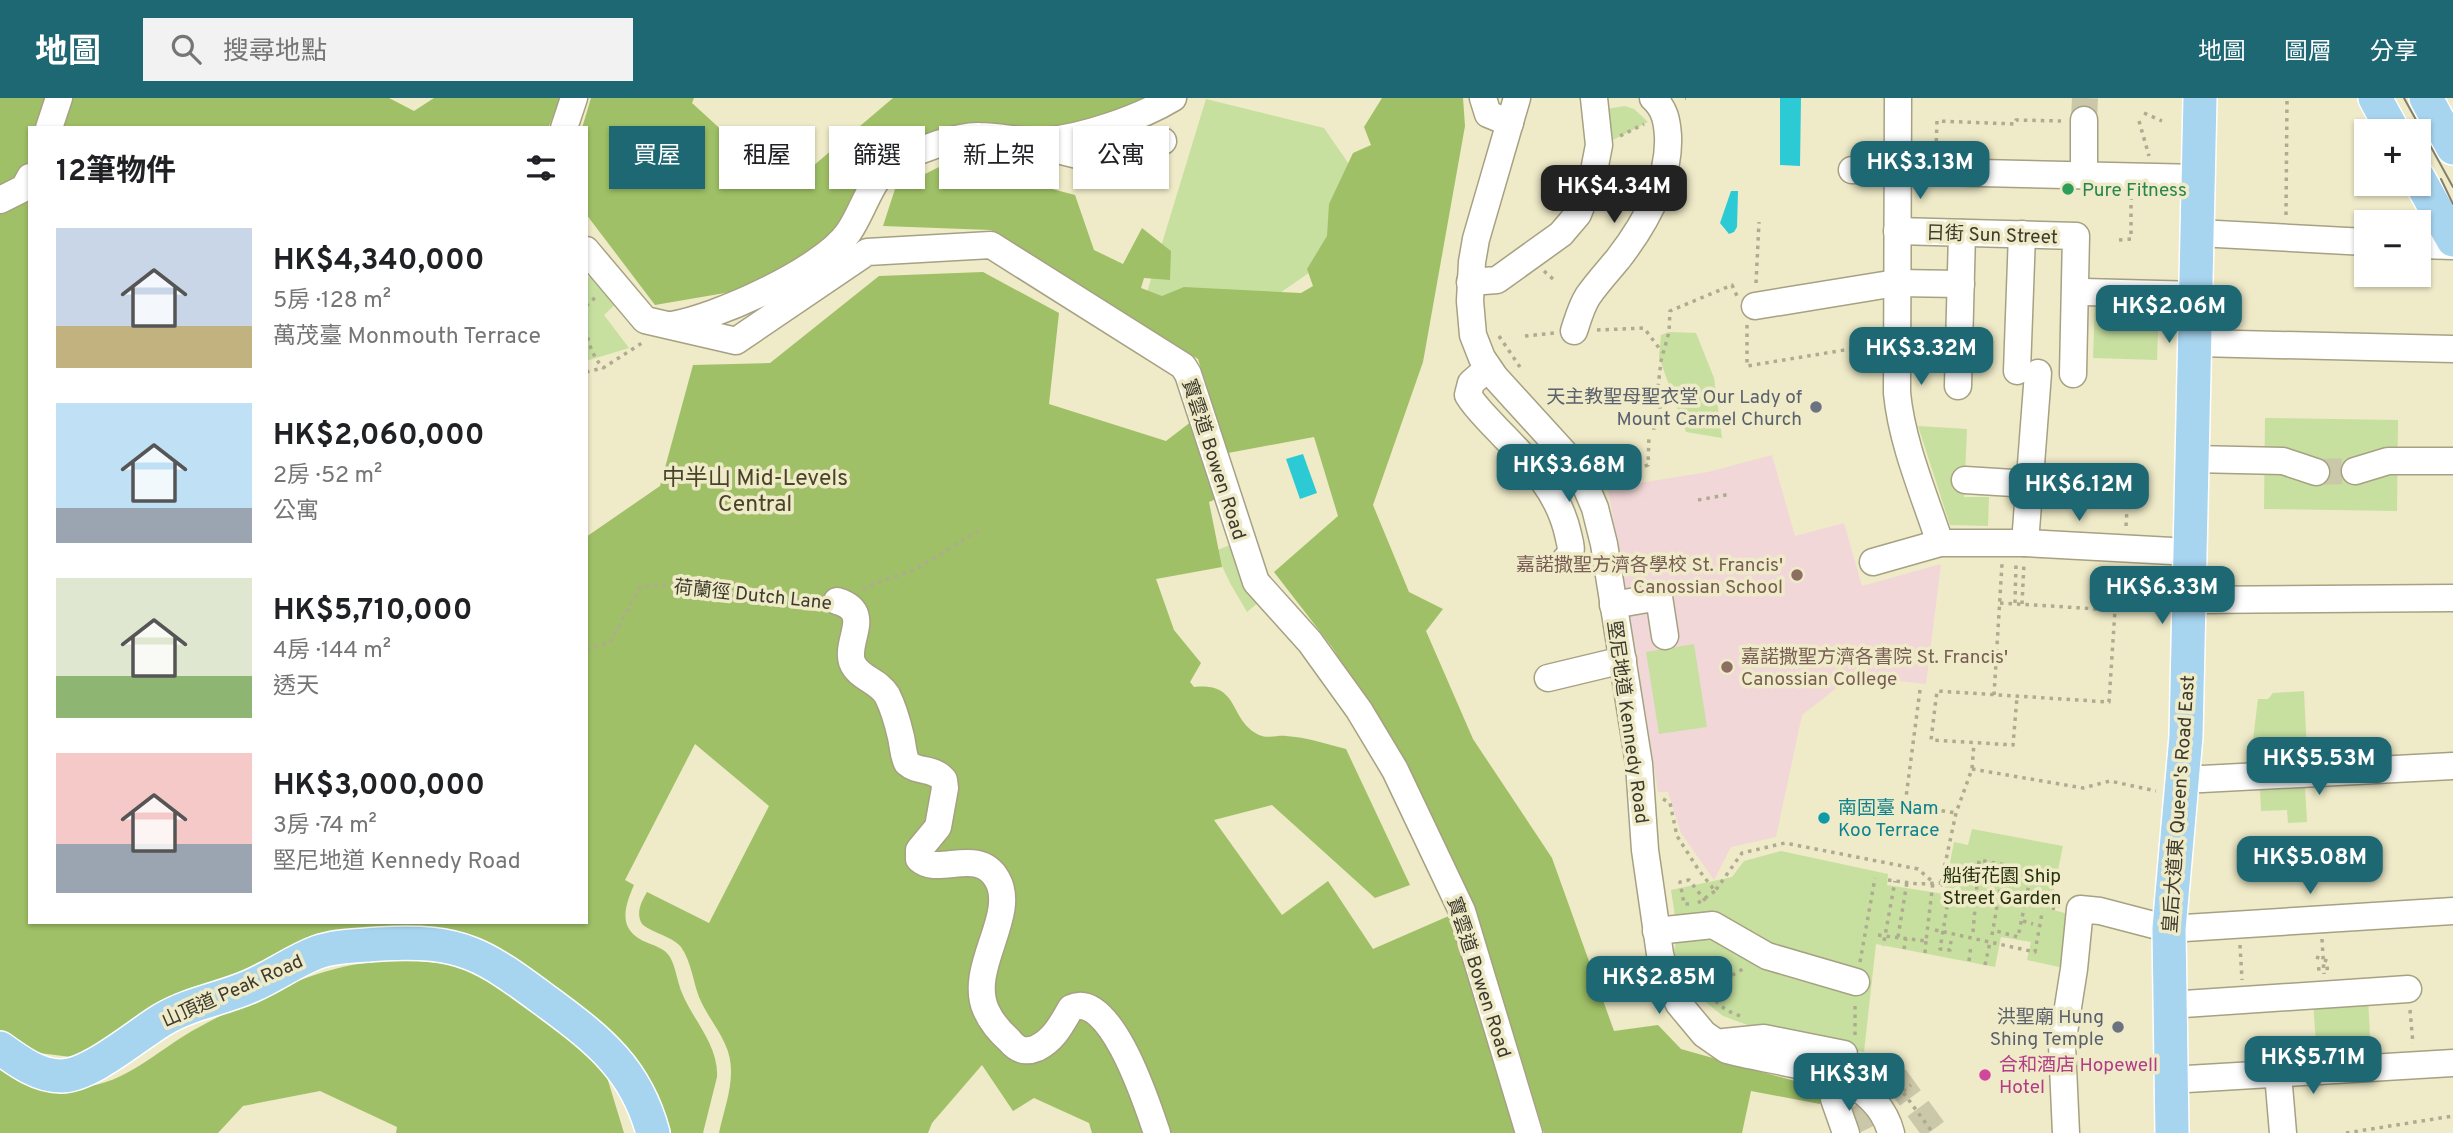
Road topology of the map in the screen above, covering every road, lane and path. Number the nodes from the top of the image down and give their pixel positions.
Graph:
1 (59, 98) edge
2 (574, 98) edge
3 (1173, 98) edge
4 (1483, 98) edge
5 (1594, 98) edge
6 (1898, 98) edge
7 (2200, 98) edge
8 (2287, 98) edge
9 (2375, 98) edge
10 (2426, 98) edge
11 (1672, 102) edge
12 (1513, 111) edge
13 (2144, 113) dead end
14 (2386, 119) edge
15 (2073, 121) joint
16 (2139, 121) dead end
17 (2162, 121) dead end
18 (49, 126) edge
19 (565, 126) edge
20 (1059, 137) edge
21 (1599, 145) junction
22 (939, 147) edge
23 (2453, 148) edge
24 (1936, 159) dead end
25 (1852, 170) dead end
26 (1897, 171) junction
27 (2084, 175) junction
28 (2143, 176) junction
29 (2200, 178) junction
30 (28, 181) edge
31 (2429, 196) edge
32 (0, 200) edge
33 (2286, 216) dead end
34 (1759, 222) dead end
35 (1897, 231) junction
36 (1962, 233) junction
37 (2198, 233) junction
38 (2022, 234) junction
39 (2119, 240) dead end
40 (2453, 240) edge
41 (2354, 241) edge
42 (2431, 245) edge
43 (2453, 246) edge
44 (588, 252) edge
45 (1470, 282) junction
46 (1896, 283) junction
47 (1961, 284) junction
48 (2084, 292) dead end
49 (2197, 295) junction
50 (1746, 306) junction
51 (663, 326) junction
52 (1644, 328) dead end
53 (1574, 331) dead end
54 (2197, 343) junction
55 (1882, 344) dead end
56 (588, 345) edge
57 (2453, 349) edge
58 (1663, 353) junction
59 (603, 368) junction
60 (1488, 368) junction
61 (588, 372) edge
62 (2073, 374) dead end
63 (1958, 386) dead end
64 (1652, 428) dead end
65 (1649, 435) dead end
66 (2193, 458) junction
67 (2453, 461) edge
68 (2354, 471) tunnel mouth
69 (2316, 472) tunnel mouth
70 (1597, 480) dead end
71 (1965, 480) dead end
72 (2029, 484) junction
73 (2128, 493) dead end
74 (1731, 494) dead end
75 (1698, 500) dead end
76 (2126, 528) dead end
77 (978, 531) dead end
78 (1940, 543) junction
79 (2022, 552) junction
80 (2190, 552) junction
81 (1566, 559) dead end
82 (1874, 562) dead end
83 (2002, 573) dead end
84 (2453, 598) edge
85 (2190, 600) junction
86 (841, 603) junction
87 (2000, 603) junction
88 (2015, 603) junction
89 (2022, 604) junction
90 (1614, 605) junction
91 (1665, 636) dead end
92 (588, 649) edge
93 (1623, 660) junction
94 (1548, 678) dead end
95 (1920, 690) dead end
96 (1994, 695) junction
97 (2017, 697) junction
98 (1975, 743) junction
99 (2453, 766) edge
100 (1972, 769) junction
101 (2170, 786) junction
102 (1670, 803) dead end
103 (1956, 813) junction
104 (2004, 866) junction
105 (1875, 878) dead end
106 (1888, 880) dead end
107 (1895, 881) junction
108 (1907, 882) junction
109 (1933, 882) junction
110 (1941, 883) junction
111 (1715, 891) junction
112 (1708, 904) dead end
113 (2453, 911) edge
114 (2042, 913) dead end
115 (2023, 921) junction
116 (2033, 925) dead end
117 (2321, 927) dead end
118 (1927, 929) junction
119 (2169, 929) junction
120 (1656, 930) junction
121 (1973, 932) dead end
122 (2239, 933) dead end
123 (1878, 935) dead end
124 (1885, 936) junction
125 (1898, 937) junction
126 (1906, 939) junction
127 (1926, 941) junction
128 (1951, 941) dead end
129 (1990, 942) junction
130 (1971, 945) dead end
131 (1884, 946) dead end
132 (1904, 949) dead end
133 (1950, 950) junction
134 (1925, 953) dead end
135 (1767, 956) junction
136 (1949, 957) dead end
137 (2316, 957) dead end
138 (1969, 961) dead end
139 (2330, 962) dead end
140 (1985, 965) dead end
141 (2331, 968) dead end
142 (2317, 969) dead end
143 (1856, 982) junction
144 (2408, 989) joint
145 (2326, 994) junction
146 (2244, 999) junction
147 (2168, 1005) junction
148 (1745, 1018) dead end
149 (1855, 1027) dead end
150 (0, 1048) edge
151 (2414, 1057) dead end
152 (2453, 1063) edge
153 (2278, 1074) junction
154 (1838, 1079) junction
155 (2170, 1080) junction
156 (1911, 1084) dead end
157 (1903, 1091) junction
158 (2453, 1116) edge
159 (1889, 1131) edge
160 (653, 1133) edge
161 (1157, 1133) edge
162 (1529, 1133) edge
163 (1846, 1133) edge
164 (1933, 1133) edge
165 (2066, 1133) edge
166 (2172, 1133) edge
167 (2283, 1133) edge
168 (2346, 1133) edge

1 - 18 street
2 - 19 street
3 - 20 street
4 - 12 street
5 - 21 street
6 - 26 street
7 - 29 main road, 皇后大道東 Queen's Road East
8 - 33 path
9 - 14 main road
10 - 23 main road
11 - 21 path
11 - 53 street
12 - 45 street, 堅尼地道 Kennedy Road
13 - 17 path
15 - 24 path
15 - 27 street
16 - 28 path
21 - 45 street
22 - 51 street
25 - 26 street
26 - 27 street
26 - 35 street
27 - 28 street
28 - 29 street
28 - 39 path
29 - 37 main road, 皇后大道東 Queen's Road East
30 - 32 street
31 - 40 main road
34 - 50 path
35 - 36 street, 日街 Sun Street
35 - 46 street
36 - 38 street, 日街 Sun Street
36 - 47 street
37 - 41 street
37 - 49 main road, 皇后大道東 Queen's Road East
38 - 62 street, 日街 Sun Street
38 - 72 street
42 - 43 street
44 - 51 street, 寶雲道 Bowen Road
45 - 60 street, 堅尼地道 Kennedy Road
46 - 47 street
46 - 50 street
46 - 78 street
47 - 63 street
48 - 49 street
49 - 54 main road, 皇后大道東 Queen's Road East
50 - 55 path
50 - 58 path
51 - 59 path
51 - 162 street, 寶雲道 Bowen Road
52 - 58 path
54 - 57 street
54 - 66 main road, 皇后大道東 Queen's Road East
56 - 59 path
58 - 64 path
59 - 61 path
60 - 81 street
60 - 90 street, 堅尼地道 Kennedy Road
65 - 70 path
66 - 69 street
66 - 80 main road, 皇后大道東 Queen's Road East
67 - 68 street
71 - 72 street
72 - 79 street
73 - 76 path
74 - 75 path
77 - 86 path
78 - 79 street
78 - 82 street
79 - 80 street
79 - 88 path
79 - 89 path
80 - 85 main road, 皇后大道東 Queen's Road East
83 - 87 path
84 - 85 street
85 - 101 main road, 皇后大道東 Queen's Road East
86 - 92 path, 荷蘭徑 Dutch Lane
86 - 161 street, 荷蘭徑 Dutch Lane
87 - 88 path
87 - 96 path
88 - 89 path
89 - 97 path
90 - 91 street
90 - 93 street, 堅尼地道 Kennedy Road
93 - 94 street
93 - 120 street, 堅尼地道 Kennedy Road
95 - 103 path
96 - 97 path
96 - 98 path
97 - 98 path
98 - 100 path
99 - 101 street
100 - 101 path
100 - 103 path
101 - 119 main road, 皇后大道東 Queen's Road East
102 - 111 path
103 - 110 path
104 - 115 path
104 - 115 path
104 - 121 path
105 - 143 path
106 - 107 path
107 - 108 path
107 - 124 path
108 - 109 path
108 - 125 path
109 - 110 path
109 - 111 path
109 - 118 path
110 - 133 path
111 - 112 path, bridge
113 - 119 street
114 - 129 path, bridge
115 - 116 path
117 - 145 path
118 - 127 path
118 - 129 path, bridge
119 - 147 main road, 皇后大道東 Queen's Road East
119 - 165 street
120 - 135 street
120 - 154 street, 堅尼地道 Kennedy Road
122 - 146 path
123 - 124 path
124 - 125 path
124 - 131 path
125 - 126 path
126 - 127 path
126 - 132 path
127 - 134 path
128 - 133 path
129 - 140 path, bridge
130 - 138 path
133 - 136 path
135 - 143 street
135 - 148 path
137 - 139 path, bridge
141 - 142 path, bridge
143 - 149 path
144 - 145 street
144 - 151 path
145 - 146 street
146 - 147 street
147 - 155 main road, 皇后大道東 Queen's Road East
150 - 160 main road, 山頂道 Peak Road
152 - 153 street
153 - 155 street
153 - 167 street
154 - 157 path
154 - 159 street, 堅尼地道 Kennedy Road
154 - 163 street
155 - 166 main road, 皇后大道東 Queen's Road East
156 - 157 path
157 - 164 path
158 - 168 path

